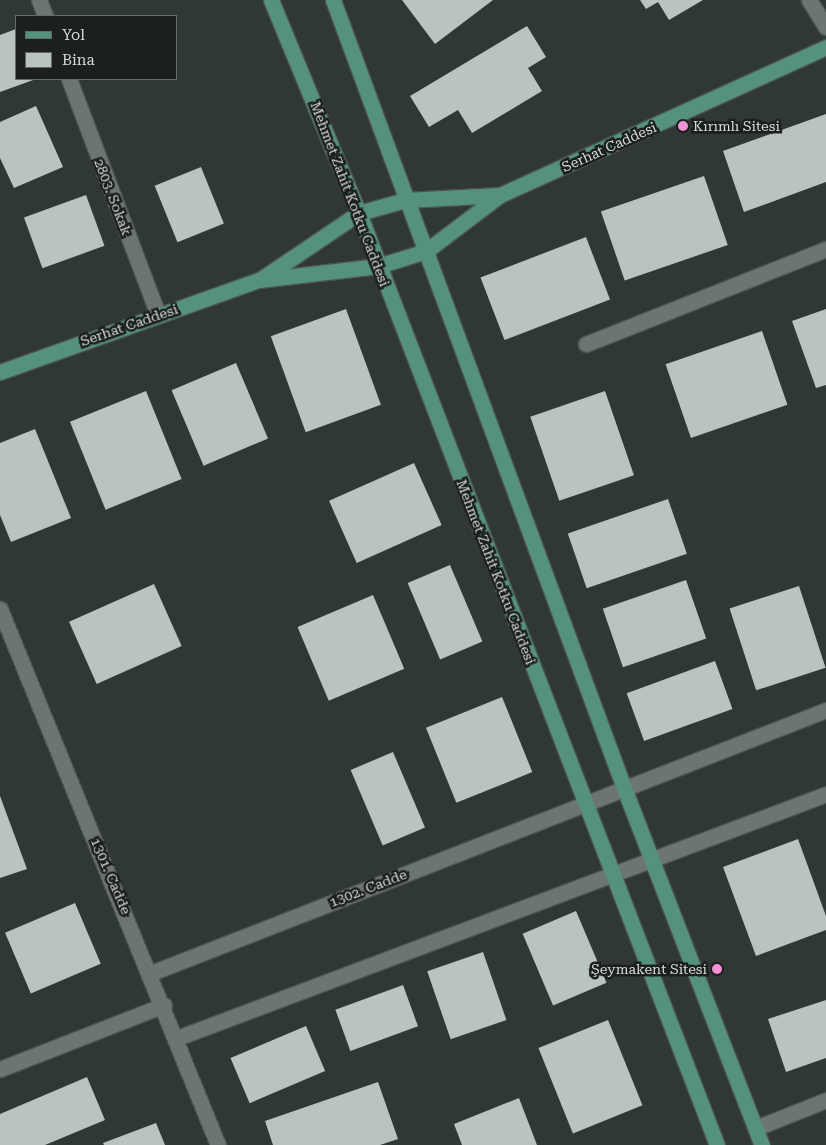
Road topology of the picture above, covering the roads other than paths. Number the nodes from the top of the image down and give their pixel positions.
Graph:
1 (39, 0) edge
2 (271, 0) edge
3 (333, 0) edge
4 (809, 0) edge
5 (45, 15) edge
6 (826, 27) edge
7 (826, 47) edge
8 (69, 80) edge
9 (500, 195) junction
10 (405, 200) junction
11 (360, 213) junction
12 (826, 250) edge
13 (426, 251) junction
14 (378, 266) junction
15 (259, 280) junction
16 (158, 315) junction
17 (586, 344) dead end
18 (0, 372) edge
19 (0, 609) edge
20 (826, 710) edge
21 (624, 788) junction
22 (826, 794) edge
23 (586, 803) junction
24 (651, 860) junction
25 (613, 874) junction
26 (151, 973) junction
27 (164, 1005) junction
28 (177, 1038) junction
29 (0, 1069) edge
30 (826, 1100) edge
31 (756, 1128) junction
32 (218, 1145) edge
33 (718, 1145) edge
34 (762, 1145) edge

1 - 5 street
2 - 11 main road, Mehmet Zahit Kotku Caddesi
3 - 10 main road
4 - 6 street
7 - 9 main road, Serhat Caddesi
8 - 16 street, 2803. Sokak
9 - 10 main road, Serhat Caddesi
9 - 13 main road, Serhat Caddesi
10 - 11 main road, Serhat Caddesi
10 - 13 main road
11 - 14 main road, Mehmet Zahit Kotku Caddesi
11 - 15 main road, Serhat Caddesi
12 - 17 street
13 - 14 main road, Serhat Caddesi
13 - 21 main road
14 - 15 main road, Serhat Caddesi
14 - 23 main road, Mehmet Zahit Kotku Caddesi
15 - 16 main road, Serhat Caddesi
16 - 18 main road, Serhat Caddesi
19 - 26 street, 1301. Cadde
20 - 21 street, 1302. Cadde
21 - 23 street, 1302. Cadde
21 - 24 main road
22 - 24 street
23 - 25 main road, Mehmet Zahit Kotku Caddesi
23 - 26 street, 1302. Cadde
24 - 25 street
24 - 31 main road
25 - 28 street
25 - 33 main road, Mehmet Zahit Kotku Caddesi
26 - 27 street, 1301. Cadde
27 - 28 street, 1301. Cadde
27 - 29 street
28 - 32 street, 1301. Cadde
30 - 31 street
31 - 34 main road

